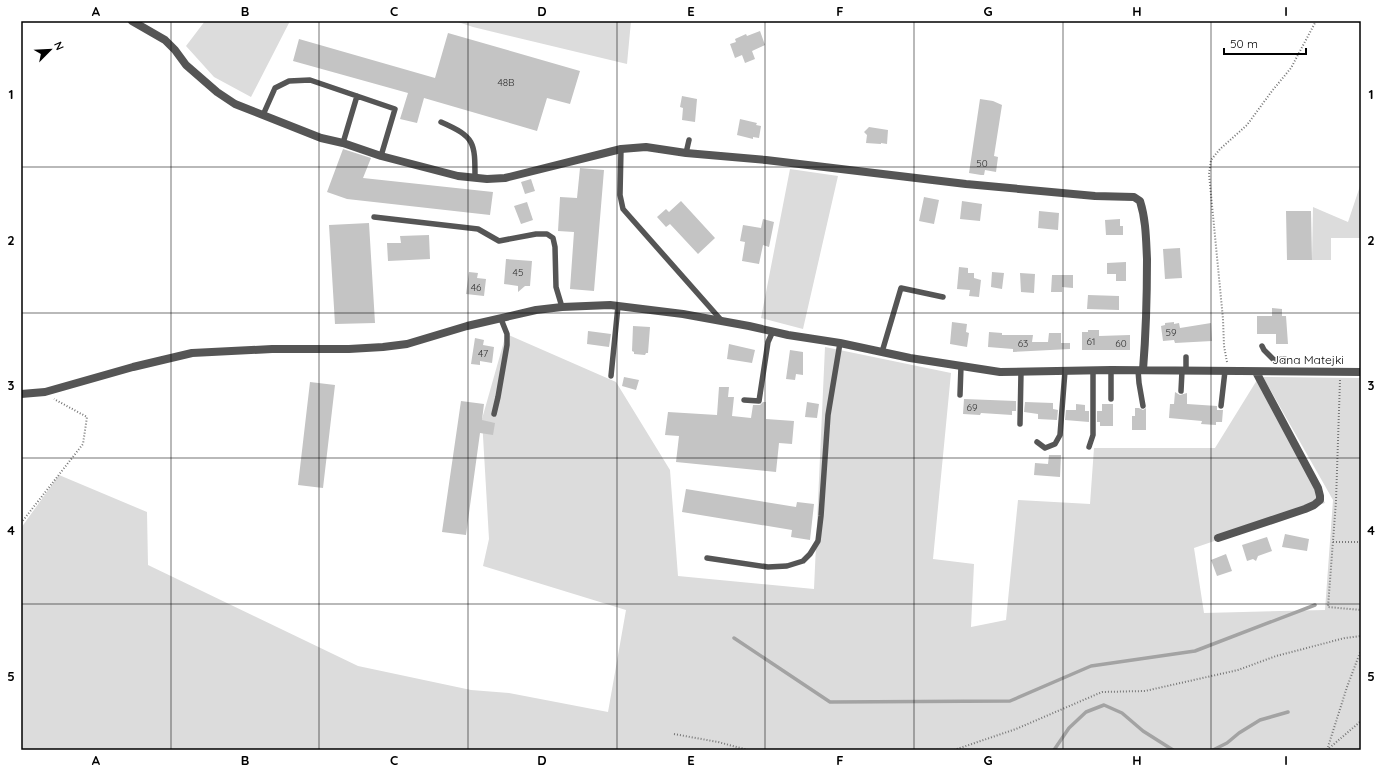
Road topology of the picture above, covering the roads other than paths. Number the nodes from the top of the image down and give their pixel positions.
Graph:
1 (132, 21) edge
2 (357, 96) junction
3 (263, 115) junction
4 (441, 122) dead end
5 (689, 140) dead end
6 (343, 143) junction
7 (621, 149) junction
8 (686, 153) junction
9 (381, 156) junction
10 (475, 178) junction
11 (374, 217) dead end
12 (943, 297) dead end
13 (562, 306) junction
14 (618, 306) junction
15 (501, 319) junction
16 (722, 321) junction
17 (773, 331) junction
18 (840, 343) junction
19 (1262, 346) dead end
20 (882, 352) junction
21 (1186, 357) dead end
22 (1285, 359) dead end
23 (1274, 360) junction
24 (961, 366) junction
25 (1111, 370) junction
26 (1141, 370) junction
27 (1065, 371) junction
28 (1094, 371) junction
29 (1184, 371) junction
30 (1227, 371) junction
31 (1022, 372) junction
32 (1256, 372) junction
33 (1274, 372) junction
34 (1361, 372) edge
35 (611, 376) dead end
36 (1181, 391) dead end
37 (21, 394) edge
38 (960, 395) dead end
39 (1111, 399) dead end
40 (744, 400) dead end
41 (1143, 406) dead end
42 (1221, 406) dead end
43 (494, 414) dead end
44 (1020, 424) dead end
45 (1037, 442) dead end
46 (1089, 447) dead end
47 (1218, 538) dead end
48 (707, 558) dead end

1 - 3 street
2 - 3 lane
2 - 6 lane
2 - 9 lane
3 - 6 street
4 - 10 lane
5 - 8 lane
6 - 9 street
7 - 8 street
7 - 10 street
7 - 16 lane
8 - 26 street
9 - 10 street
11 - 13 lane
12 - 20 lane
13 - 14 street, Jana Matejki
13 - 15 street, Jana Matejki
14 - 16 street, Jana Matejki
14 - 35 lane
15 - 37 street, Jana Matejki
15 - 43 lane
16 - 17 street, Jana Matejki
17 - 18 street, Jana Matejki
17 - 40 lane
18 - 20 street, Jana Matejki
18 - 48 lane
19 - 23 lane
20 - 24 street, Jana Matejki
21 - 29 lane
22 - 23 lane
23 - 33 lane
24 - 31 street, Jana Matejki
24 - 38 lane
25 - 26 street, Jana Matejki
25 - 28 street, Jana Matejki
25 - 39 lane
26 - 29 street, Jana Matejki
26 - 41 lane
27 - 28 street, Jana Matejki
27 - 31 street, Jana Matejki
27 - 45 lane
28 - 46 lane
29 - 30 street, Jana Matejki
29 - 36 lane
30 - 32 street, Jana Matejki
30 - 42 lane
31 - 44 lane
32 - 33 street, Jana Matejki
32 - 47 street
33 - 34 street, Jana Matejki

